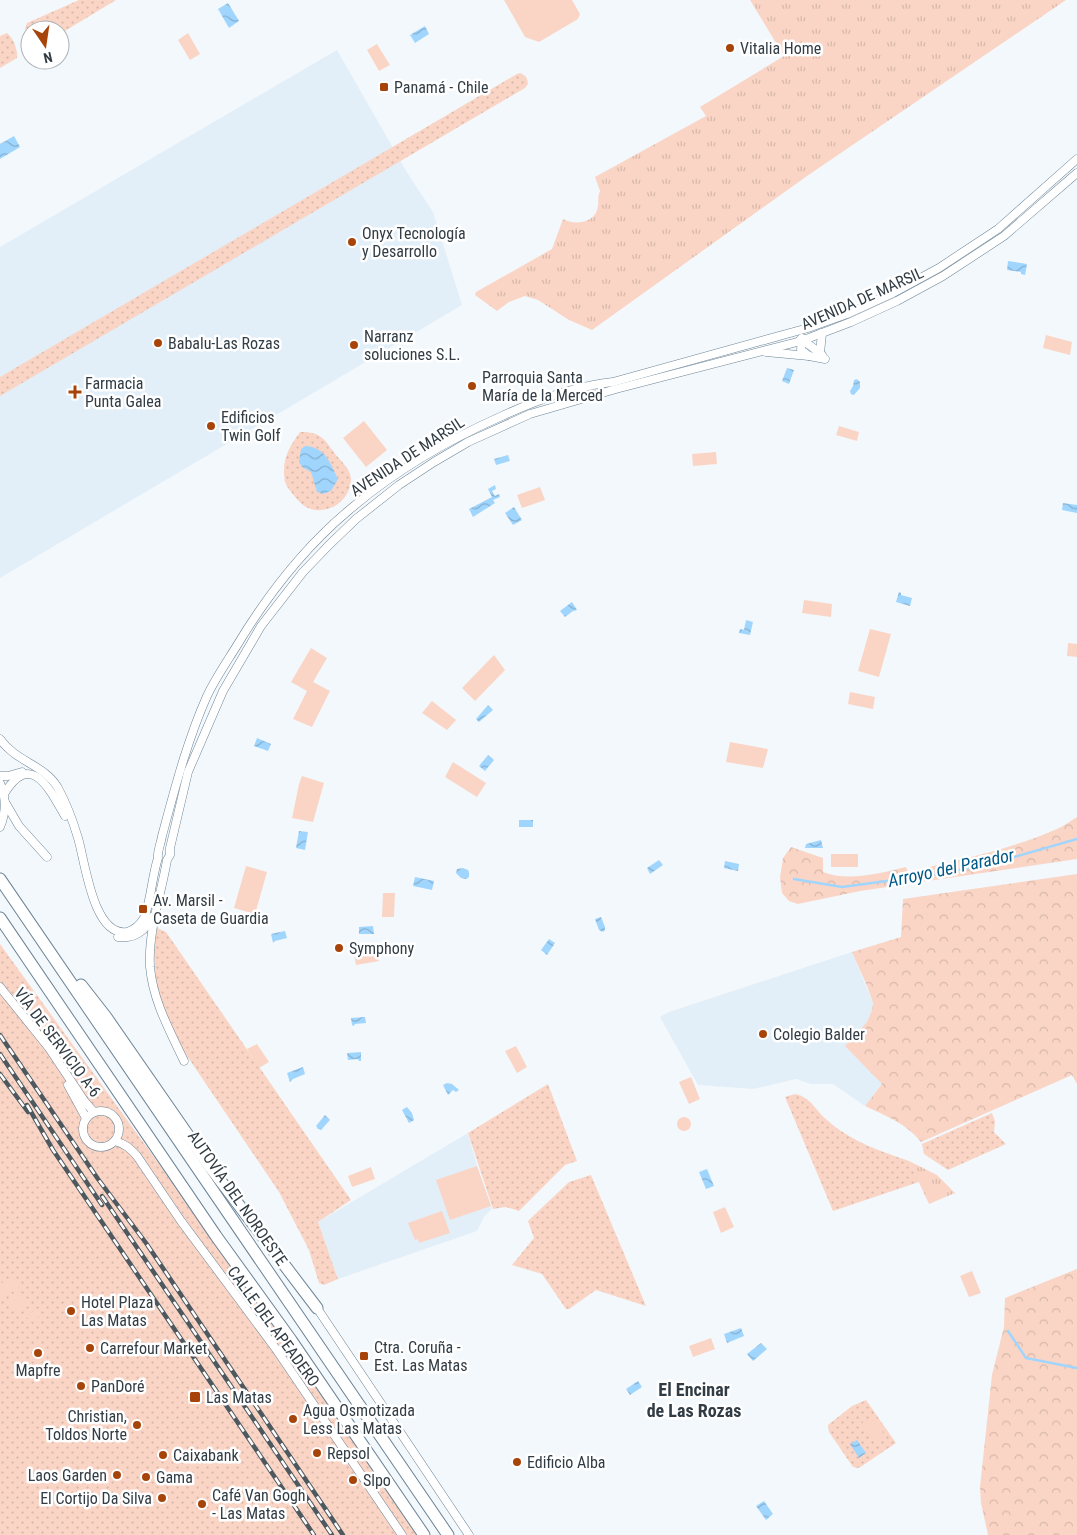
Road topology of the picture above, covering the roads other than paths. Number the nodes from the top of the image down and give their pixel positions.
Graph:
1 (1077, 159) edge
2 (1077, 173) edge
3 (808, 328) junction
4 (822, 332) junction
5 (783, 336) junction
6 (801, 341) junction
7 (759, 352) junction
8 (820, 353) junction
9 (809, 356) junction
10 (0, 739) edge
11 (0, 776) edge
12 (0, 783) edge
13 (5, 798) junction
14 (69, 814) junction
15 (1, 826) edge
16 (161, 847) junction
17 (170, 848) junction
18 (47, 857) dead end
19 (158, 858) junction
20 (167, 860) junction
21 (0, 879) edge
22 (157, 905) junction
23 (20, 909) junction
24 (0, 918) edge
25 (0, 987) edge
26 (0, 993) edge
27 (184, 1061) dead end
28 (94, 1112) junction
29 (86, 1118) junction
30 (115, 1140) junction
31 (317, 1308) joint
32 (402, 1535) edge
33 (424, 1535) edge
34 (448, 1535) edge
35 (469, 1535) edge

1 - 3 street, AVENIDA DE MARSIL
2 - 4 street, AVENIDA DE MARSIL
3 - 5 street, AVENIDA DE MARSIL
3 - 6 street
4 - 6 street, AVENIDA DE MARSIL
4 - 8 street
5 - 6 street
5 - 16 street, AVENIDA DE MARSIL
6 - 7 street, AVENIDA DE MARSIL
6 - 8 street
6 - 9 street
7 - 9 street
7 - 17 street, AVENIDA DE MARSIL
8 - 9 street
10 - 14 street
11 - 14 street
12 - 13 street
13 - 15 street
13 - 18 street
13 - 22 street
14 - 19 street
16 - 17 street
16 - 19 street
17 - 20 street
19 - 20 street
20 - 22 street
21 - 23 highway, AUTOVÍA DEL NOROESTE
22 - 27 street
23 - 31 highway
23 - 34 highway, AUTOVÍA DEL NOROESTE
24 - 33 highway
25 - 28 street, VÍA DE SERVICIO A-6
26 - 29 street, VÍA DE SERVICIO A-6
28 - 29 street
28 - 30 street
29 - 30 street
30 - 32 street, CALLE DEL APEADERO
31 - 35 street

